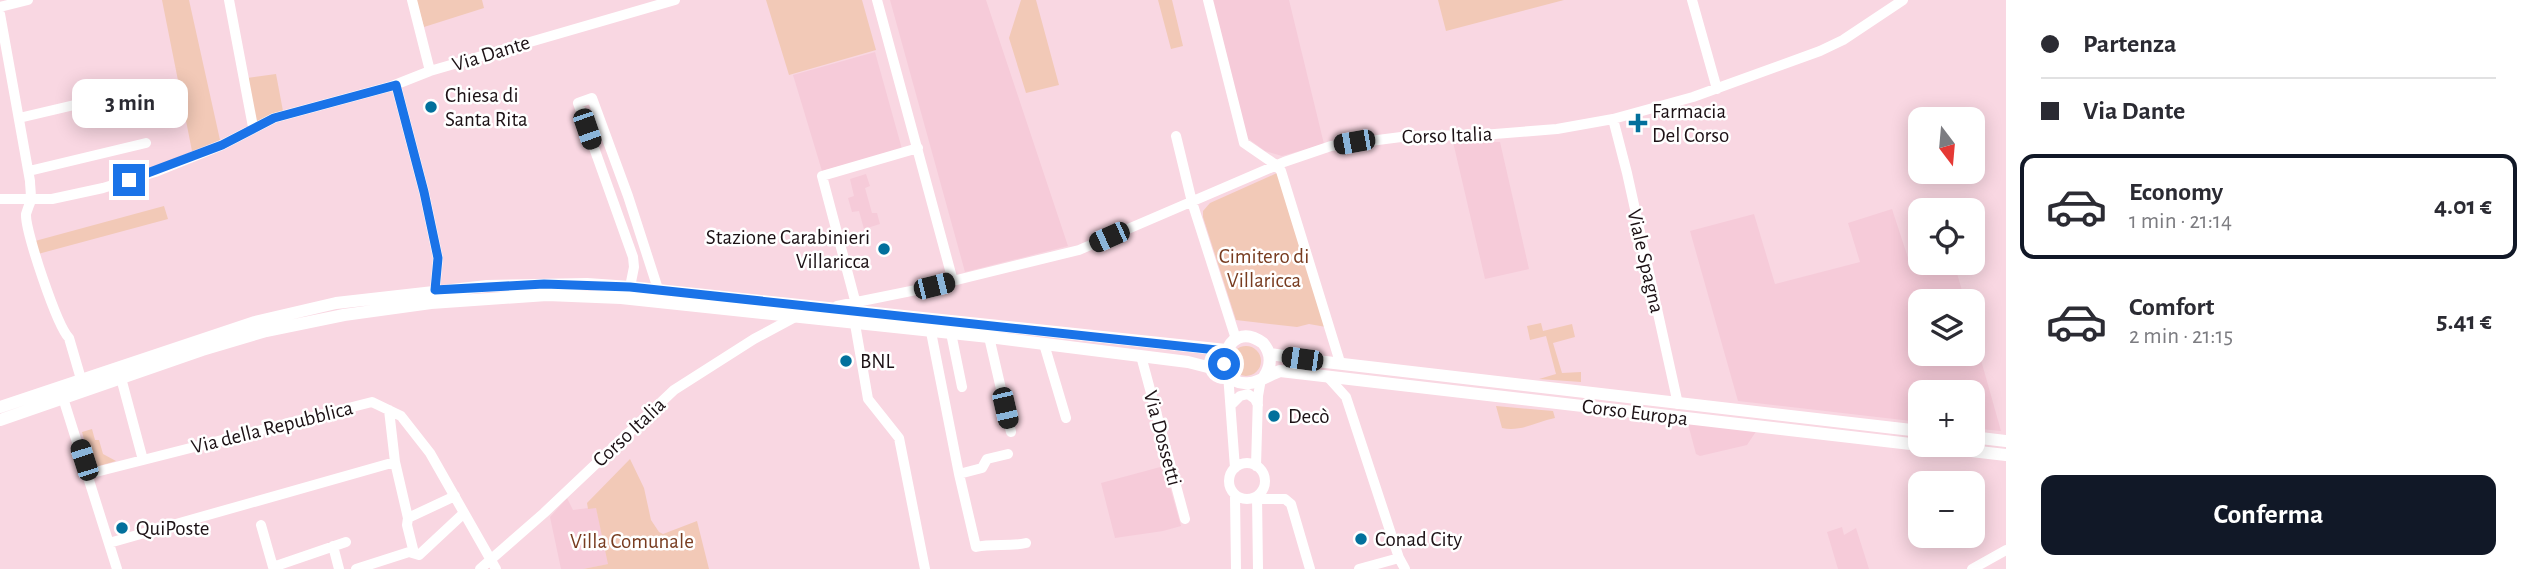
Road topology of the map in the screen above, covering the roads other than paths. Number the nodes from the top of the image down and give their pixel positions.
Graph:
1 (28, 0) edge
2 (229, 0) edge
3 (412, 0) edge
4 (675, 0) edge
5 (877, 0) edge
6 (1208, 0) edge
7 (1692, 0) edge
8 (1903, 0) edge
9 (0, 7) edge
10 (0, 13) edge
11 (430, 71) junction
12 (396, 85) junction
13 (1717, 89) junction
14 (134, 91) dead end
15 (19, 118) junction
16 (1613, 119) junction
17 (253, 127) junction
18 (1176, 136) dead end
19 (146, 144) dead end
20 (918, 148) junction
21 (1276, 165) junction
22 (29, 171) junction
23 (0, 199) edge
24 (31, 201) junction
25 (1192, 202) junction
26 (953, 281) junction
27 (630, 287) junction
28 (657, 289) junction
29 (435, 290) junction
30 (879, 299) junction
31 (856, 304) junction
32 (752, 312) junction
33 (817, 314) junction
34 (880, 314) junction
35 (795, 317) junction
36 (855, 324) junction
37 (931, 332) junction
38 (951, 334) junction
39 (989, 337) junction
40 (757, 338) junction
41 (1236, 340) junction
42 (1044, 344) junction
43 (1226, 351) junction
44 (1270, 354) junction
45 (1141, 356) junction
46 (1338, 364) junction
47 (1227, 373) junction
48 (1326, 376) junction
49 (121, 378) junction
50 (1263, 378) junction
51 (81, 379) junction
52 (1356, 380) junction
53 (962, 387) dead end
54 (1346, 397) junction
55 (63, 398) junction
56 (1232, 404) junction
57 (1678, 404) junction
58 (1258, 405) junction
59 (0, 407) edge
60 (389, 410) junction
61 (1066, 418) dead end
62 (0, 420) edge
63 (1908, 430) edge
64 (1010, 432) dead end
65 (1985, 439) edge
66 (2006, 441) edge
67 (1008, 454) dead end
68 (2006, 455) edge
69 (143, 460) junction
70 (395, 462) junction
71 (1256, 466) junction
72 (1234, 468) junction
73 (88, 474) junction
74 (959, 474) junction
75 (1235, 495) junction
76 (454, 496) junction
77 (1257, 497) junction
78 (464, 513) junction
79 (408, 518) junction
80 (1185, 519) dead end
81 (261, 525) dead end
82 (346, 542) dead end
83 (109, 543) junction
84 (1026, 543) dead end
85 (333, 546) junction
86 (2006, 550) edge
87 (416, 554) junction
88 (1399, 558) junction
89 (494, 564) edge
90 (117, 569) edge
91 (339, 569) edge
92 (356, 569) edge
93 (418, 569) edge
94 (480, 569) edge
95 (925, 569) edge
96 (1236, 569) edge
97 (1258, 569) edge
98 (1310, 569) edge
99 (1359, 569) edge
100 (1405, 569) edge
101 (1972, 569) edge

1 - 9 street
2 - 17 street
3 - 11 street
4 - 11 street, Via Dante
5 - 20 street
6 - 21 street
7 - 13 street
8 - 13 street, Corso Italia
10 - 15 street
11 - 12 street, Via Dante
12 - 17 street, Via Dante
12 - 29 street
13 - 16 street, Corso Italia
14 - 15 street
15 - 22 street
16 - 21 street, Corso Italia
16 - 57 street, Viale Spagna
17 - 24 street, Via Dante
18 - 25 street
19 - 22 street
20 - 26 street
20 - 31 street
21 - 25 street, Corso Italia
21 - 46 street
22 - 24 street
23 - 24 street, Via Dante
24 - 51 street
25 - 26 street, Corso Italia
25 - 41 street
26 - 30 street, Corso Italia
27 - 28 main road
27 - 28 street
27 - 29 main road
28 - 33 main road
29 - 51 main road
30 - 31 street, Corso Italia
30 - 34 street
31 - 33 street, Corso Italia
32 - 35 main road
32 - 40 street
32 - 49 main road
33 - 34 main road
33 - 35 main road
33 - 36 main road
34 - 43 main road
35 - 40 street, Corso Italia
36 - 37 main road
36 - 95 street
37 - 38 main road
37 - 74 street
38 - 39 main road
38 - 53 street
39 - 42 main road
39 - 64 street
40 - 89 street, Corso Italia
41 - 43 main road
41 - 44 main road
42 - 45 main road
42 - 61 street
43 - 47 main road
44 - 46 main road, Corso Europa
44 - 50 main road
45 - 47 main road
45 - 80 street, Via Dossetti
46 - 57 main road, Corso Europa
47 - 50 main road
47 - 56 street
48 - 50 main road, Corso Europa
48 - 52 main road, Corso Europa
48 - 54 street
49 - 55 main road
49 - 69 street
50 - 58 street
51 - 59 main road
52 - 54 street
52 - 68 main road, Corso Europa
54 - 88 street
55 - 62 main road
55 - 73 street
56 - 58 street
56 - 72 street
57 - 63 main road, Corso Europa
58 - 71 street
60 - 69 street, Via della Repubblica
60 - 70 street
60 - 76 street
65 - 66 main road
67 - 74 street
69 - 73 street, Via della Repubblica
70 - 79 street
70 - 83 street
71 - 72 street
71 - 77 street
72 - 75 street
73 - 83 street
74 - 84 street
75 - 77 street
75 - 96 street
76 - 78 street
76 - 79 street
77 - 97 street
77 - 98 street
78 - 87 street
78 - 89 street
79 - 87 street
81 - 85 street
82 - 85 street
83 - 90 street
85 - 91 street
86 - 101 street
87 - 92 street
87 - 93 street
88 - 99 street
88 - 100 street
89 - 94 street, Corso Italia

